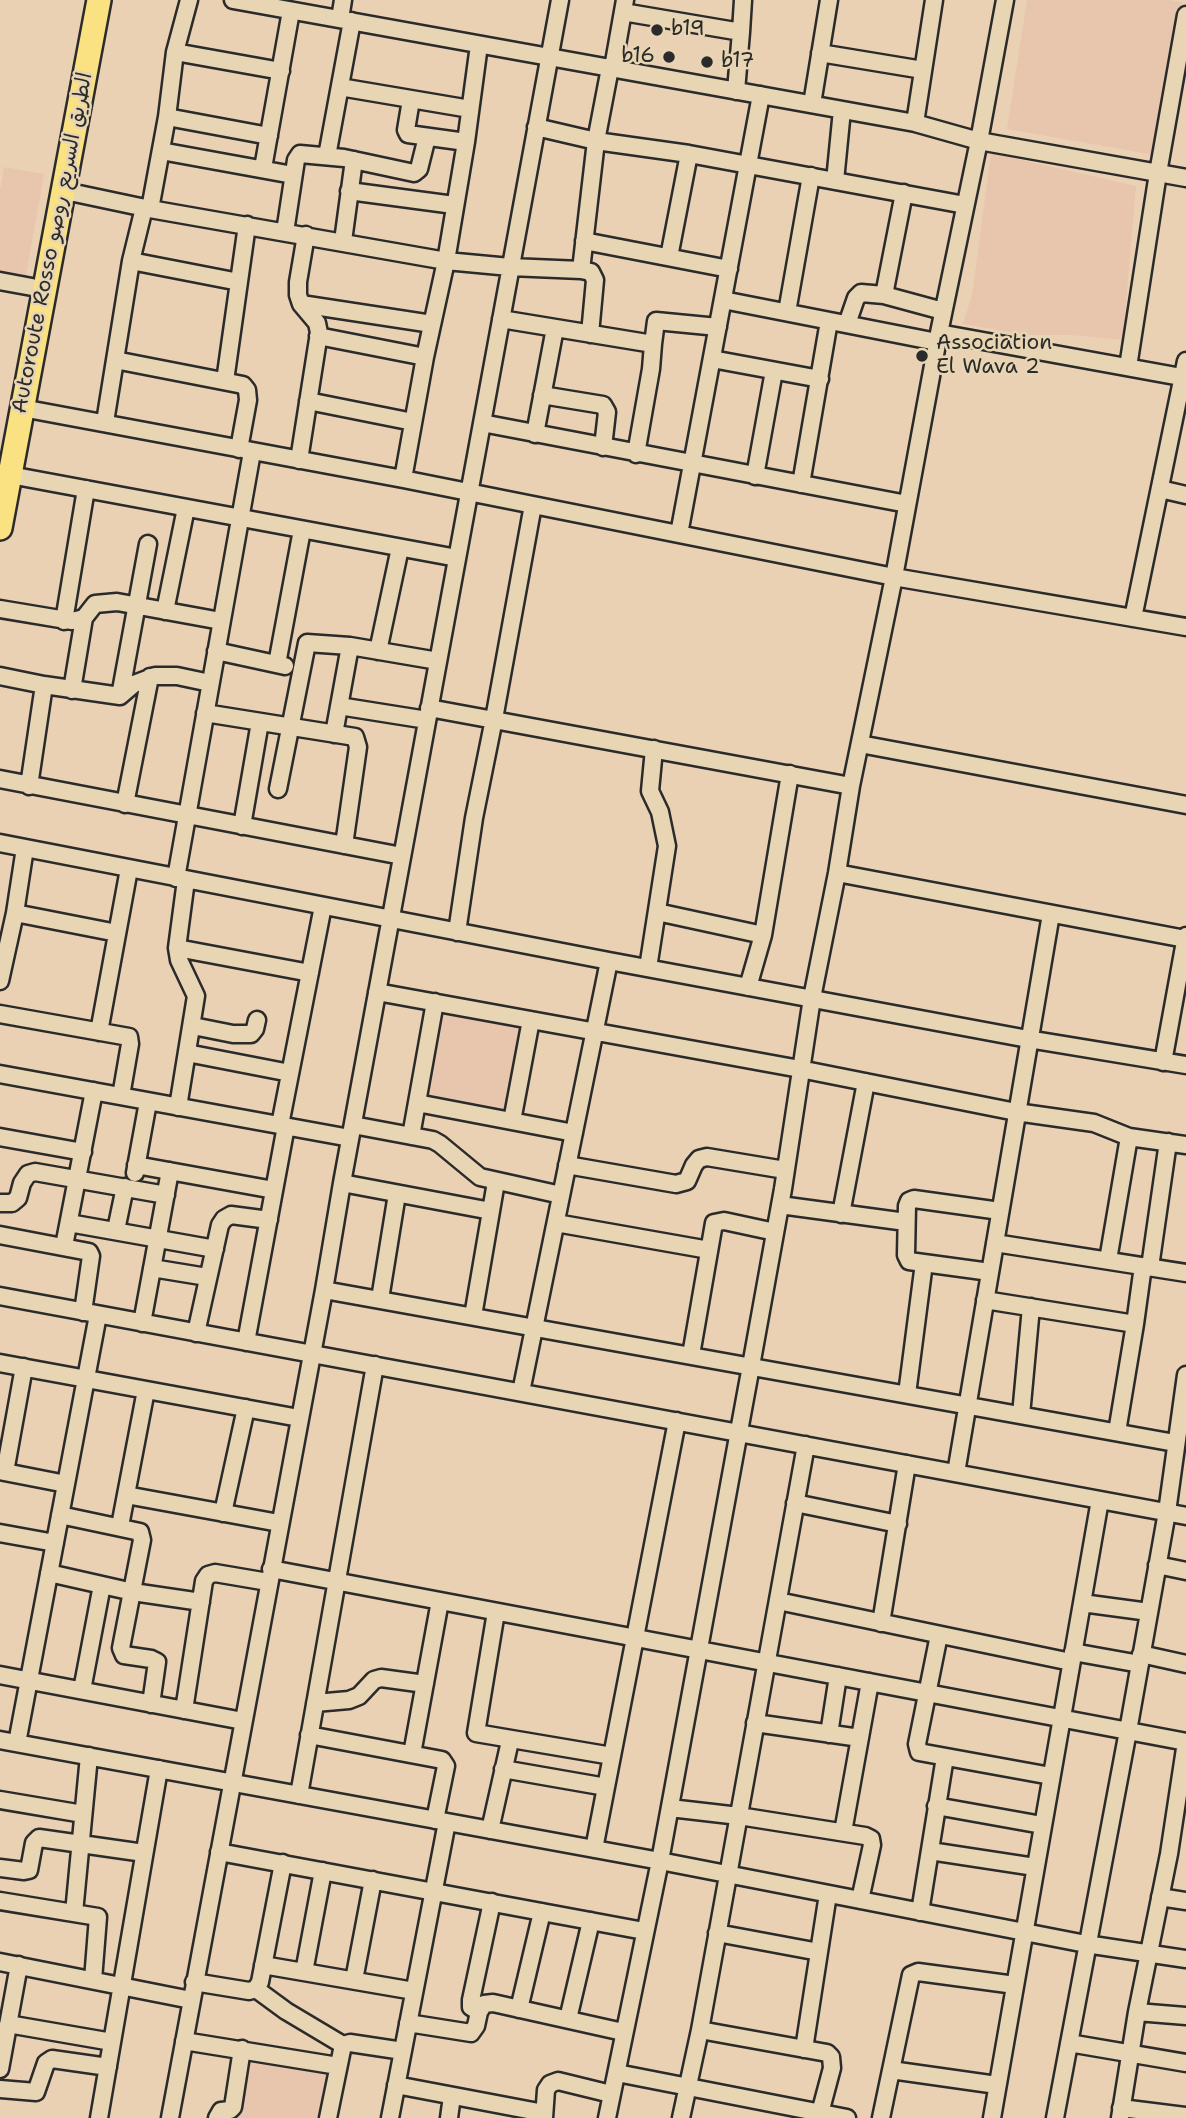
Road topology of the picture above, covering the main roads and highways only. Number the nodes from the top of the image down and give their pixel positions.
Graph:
1 (86, 0) edge
2 (99, 0) edge
3 (0, 453) edge
4 (0, 528) edge

1 - 3 highway, Autoroute Rosso الطريق السريع روصو
2 - 4 highway, Autoroute Rosso الطريق السريع روصو

